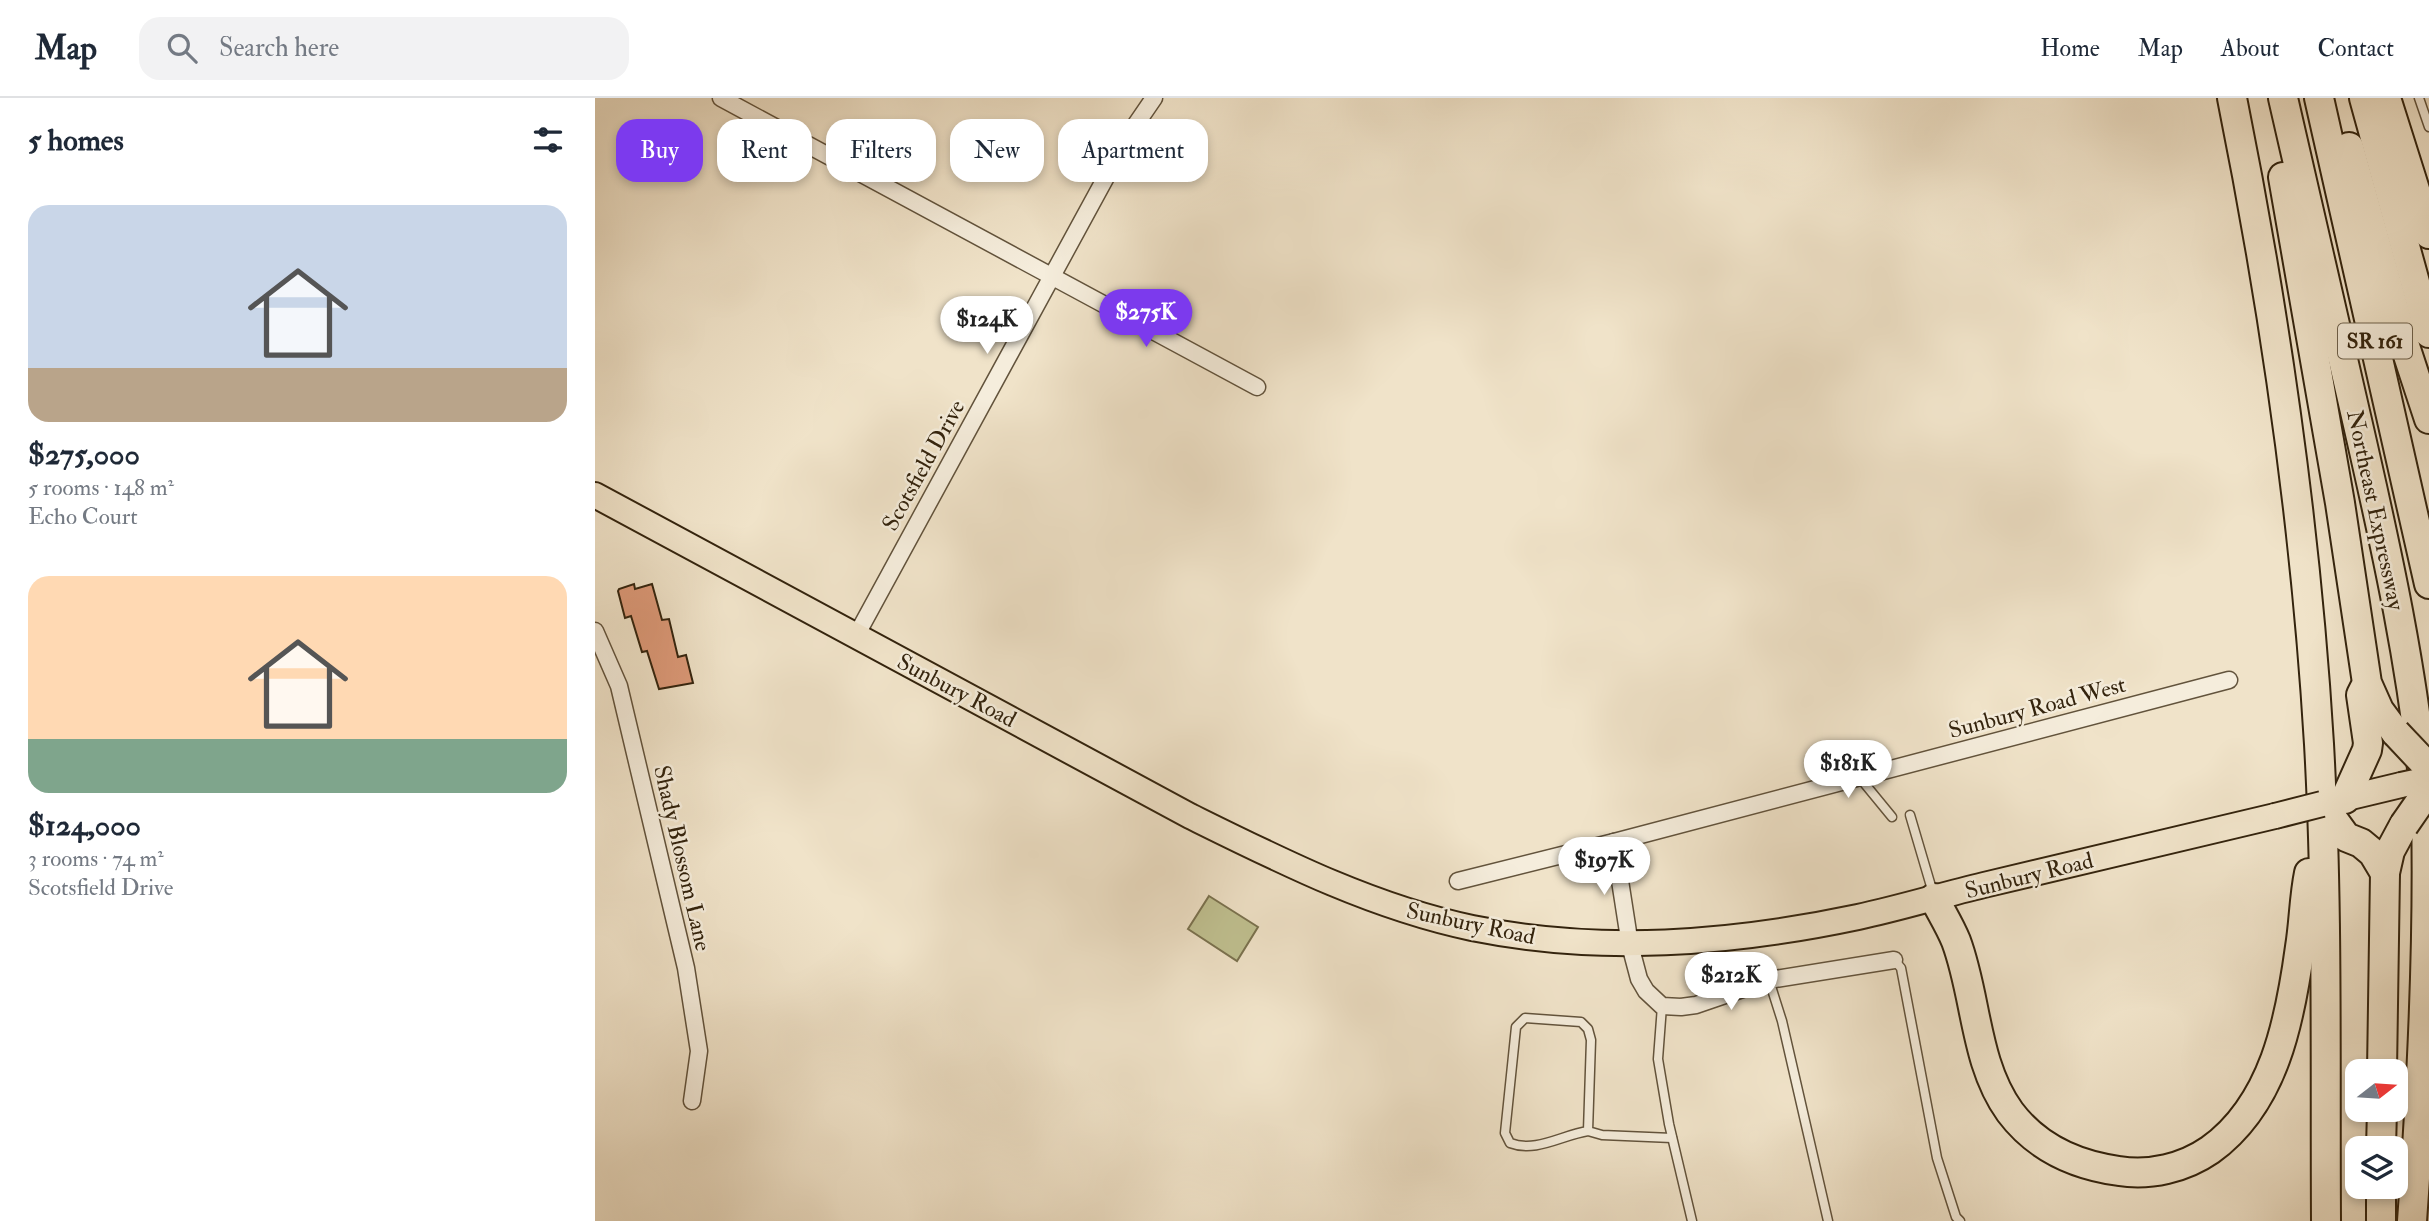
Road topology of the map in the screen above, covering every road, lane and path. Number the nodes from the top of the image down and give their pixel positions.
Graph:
1 (721, 98) edge
2 (1154, 98) edge
3 (2232, 98) edge
4 (2271, 98) edge
5 (2283, 98) edge
6 (2319, 98) edge
7 (2336, 98) edge
8 (2364, 98) edge
9 (2386, 98) edge
10 (2419, 98) edge
11 (2429, 127) edge
12 (2429, 234) edge
13 (1052, 277) junction
14 (2429, 333) edge
15 (1257, 387) dead end
16 (2429, 419) edge
17 (598, 504) edge
18 (2429, 584) edge
19 (595, 631) edge
20 (856, 636) junction
21 (2229, 680) dead end
22 (2367, 683) junction
23 (2429, 768) edge
24 (1860, 778) junction
25 (2429, 779) edge
26 (2429, 789) edge
27 (2333, 802) junction
28 (1910, 815) dead end
29 (1892, 817) dead end
30 (2334, 836) junction
31 (1614, 842) junction
32 (2385, 873) junction
33 (1458, 881) dead end
34 (1934, 898) junction
35 (1630, 945) junction
36 (1894, 960) joint
37 (1769, 979) junction
38 (1662, 1006) junction
39 (2382, 1059) edge
40 (692, 1101) dead end
41 (1588, 1132) junction
42 (1672, 1138) junction
43 (2381, 1199) edge
44 (1692, 1221) edge
45 (1828, 1221) edge
46 (1960, 1221) edge
47 (2326, 1221) edge
48 (2381, 1221) edge
49 (2412, 1221) edge

1 - 13 street
2 - 13 street, Scotsfield Drive
3 - 30 highway
4 - 22 highway
5 - 49 highway, Northeast Expressway / SR 161
6 - 18 highway, Northeast Expressway / SR 161
7 - 16 highway
8 - 14 highway
9 - 12 highway
10 - 11 lane
13 - 15 street
13 - 20 street, Scotsfield Drive
17 - 20 main road, Sunbury Road
19 - 40 street, Shady Blossom Lane
20 - 35 main road, Sunbury Road
21 - 24 street, Sunbury Road West
22 - 23 highway, bridge
22 - 27 highway
24 - 29 lane
24 - 31 street, Sunbury Road West
25 - 27 main road, Sunbury Road, bridge
26 - 32 highway, bridge
27 - 30 highway
27 - 34 main road, Sunbury Road, bridge
28 - 34 lane
30 - 32 highway
30 - 34 highway
30 - 47 highway
31 - 33 street, Sunbury Road West
31 - 35 street
32 - 39 highway
34 - 35 main road, Sunbury Road
35 - 38 street
36 - 37 street
36 - 46 lane
37 - 38 street
37 - 45 lane
38 - 42 lane
41 - 41 lane
41 - 42 lane
42 - 44 lane
43 - 48 highway

